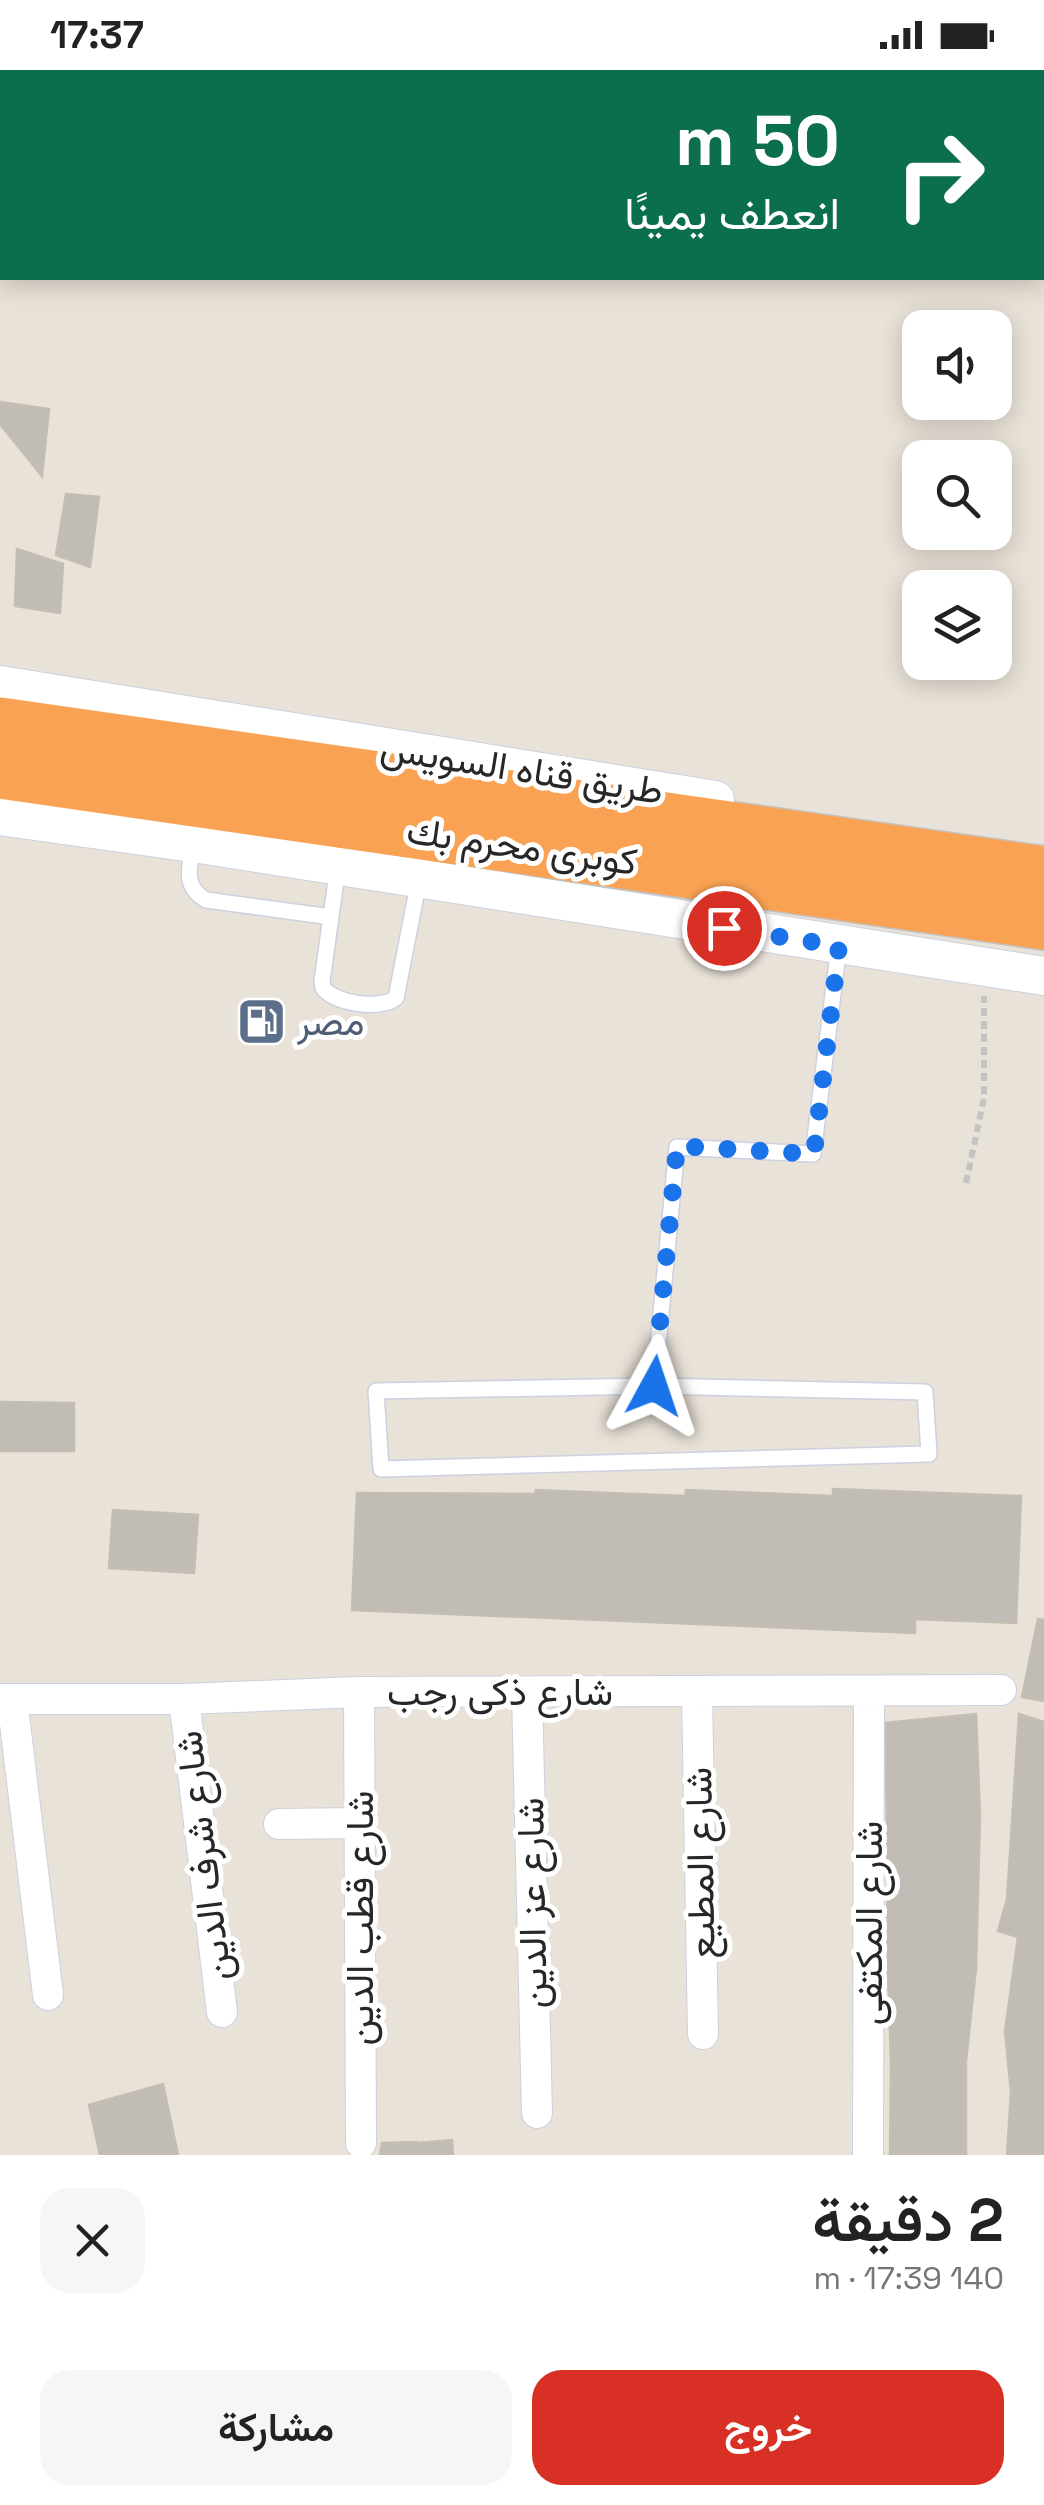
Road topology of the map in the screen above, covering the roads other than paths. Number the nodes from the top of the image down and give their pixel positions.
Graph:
1 (0, 685) edge
2 (0, 725) edge
3 (0, 771) edge
4 (0, 816) edge
5 (193, 843) junction
6 (1044, 850) edge
7 (338, 866) junction
8 (1044, 874) edge
9 (419, 880) junction
10 (330, 917) junction
11 (1044, 922) edge
12 (839, 946) junction
13 (1044, 976) edge
14 (654, 1386) junction
15 (1000, 1690) dead end
16 (869, 1691) junction
17 (359, 1692) junction
18 (527, 1692) junction
19 (697, 1692) junction
20 (6, 1699) edge
21 (184, 1699) junction
22 (360, 1823) junction
23 (279, 1824) dead end
24 (48, 1994) dead end
25 (222, 2012) dead end
26 (702, 2034) dead end
27 (536, 2113) dead end
28 (361, 2143) dead end
29 (868, 2155) edge

1 - 6 street, طريق قناه السويس
2 - 8 highway, كوبرى محرم بك
3 - 11 highway, كوبرى محرم بك
4 - 5 street
5 - 7 street
5 - 10 lane
7 - 9 street
7 - 10 lane
9 - 10 lane
9 - 12 street
12 - 13 street
12 - 14 lane
14 - 14 lane
15 - 16 street, شارع ذكى رجب
16 - 19 street, شارع ذكى رجب
16 - 29 street, شارع المكتفى
17 - 18 street, شارع ذكى رجب
17 - 21 street, شارع ذكى رجب
17 - 22 street, شارع قطب الدين
18 - 19 street, شارع ذكى رجب
18 - 27 street, شارع عز الدين
19 - 26 street, شارع المطيع
20 - 21 street, شارع ذكى رجب
20 - 24 street
21 - 25 street, شارع شرف الدين
22 - 23 street
22 - 28 street, شارع قطب الدين

